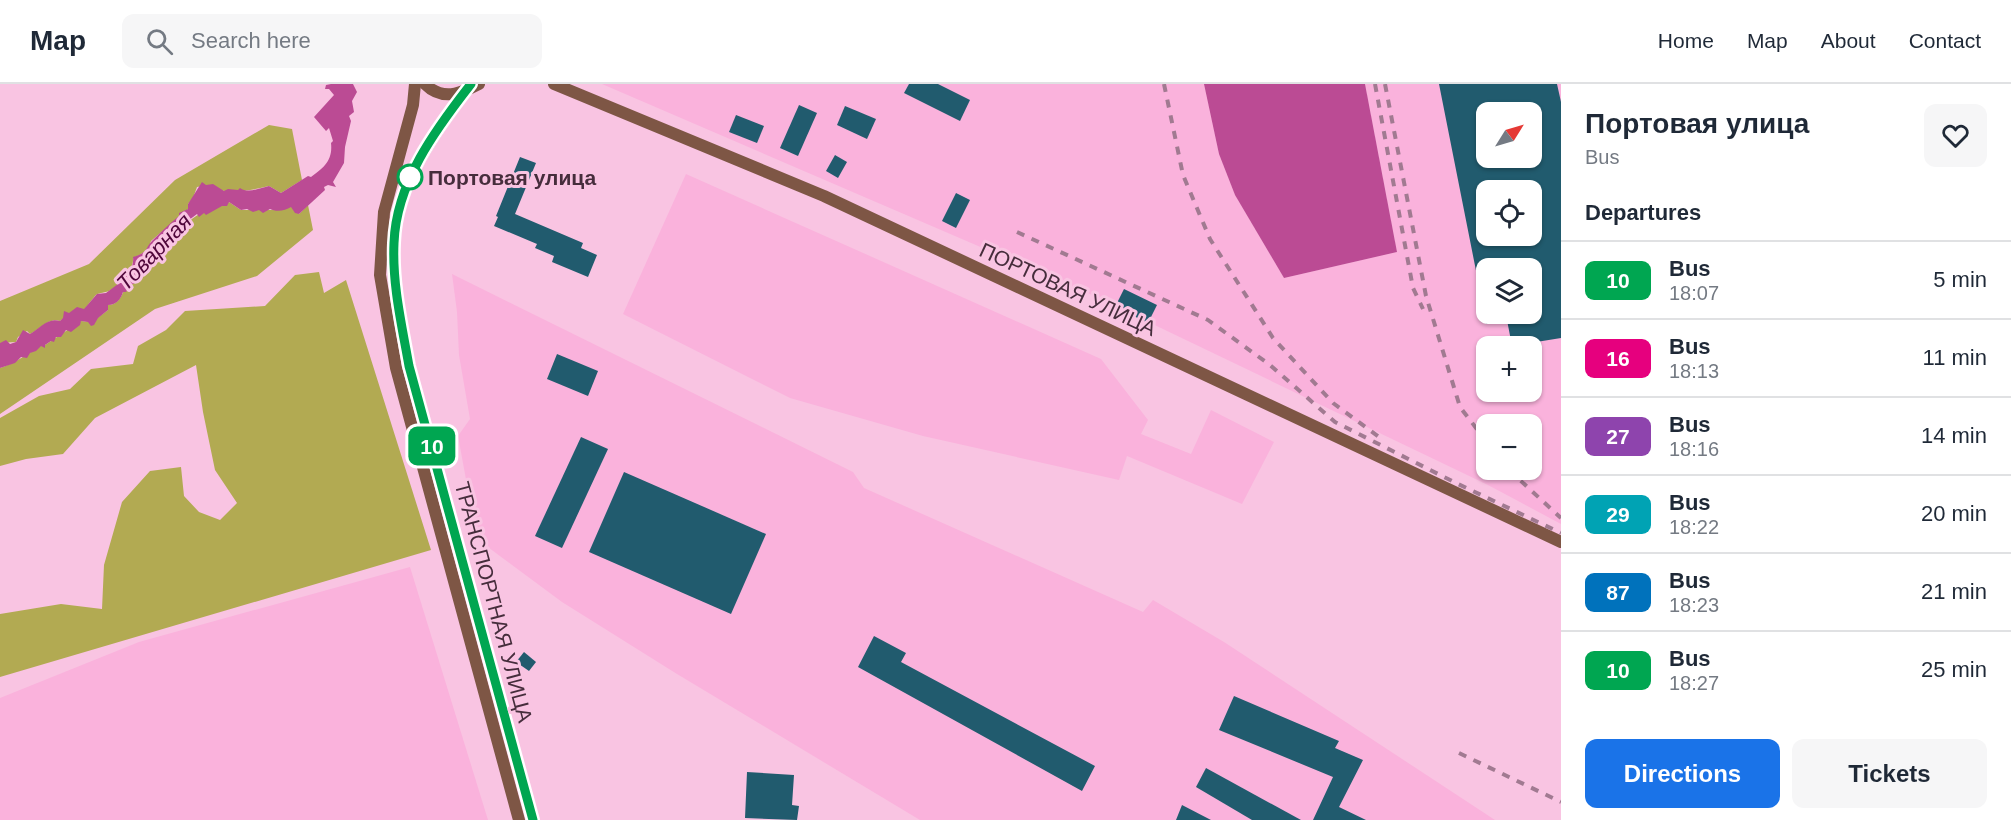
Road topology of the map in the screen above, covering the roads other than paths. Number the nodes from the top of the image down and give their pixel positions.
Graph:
1 (415, 84) edge
2 (425, 84) edge
3 (480, 84) edge
4 (554, 84) edge
5 (468, 88) edge
6 (1561, 542) edge
7 (519, 820) edge
8 (533, 820) edge

1 - 7 main road, ТРАНСПОРТНАЯ УЛИЦА
2 - 5 main road
3 - 5 main road
4 - 6 main road, ПОРТОВАЯ УЛИЦА
5 - 8 main road, ТРАНСПОРТНАЯ УЛИЦА

